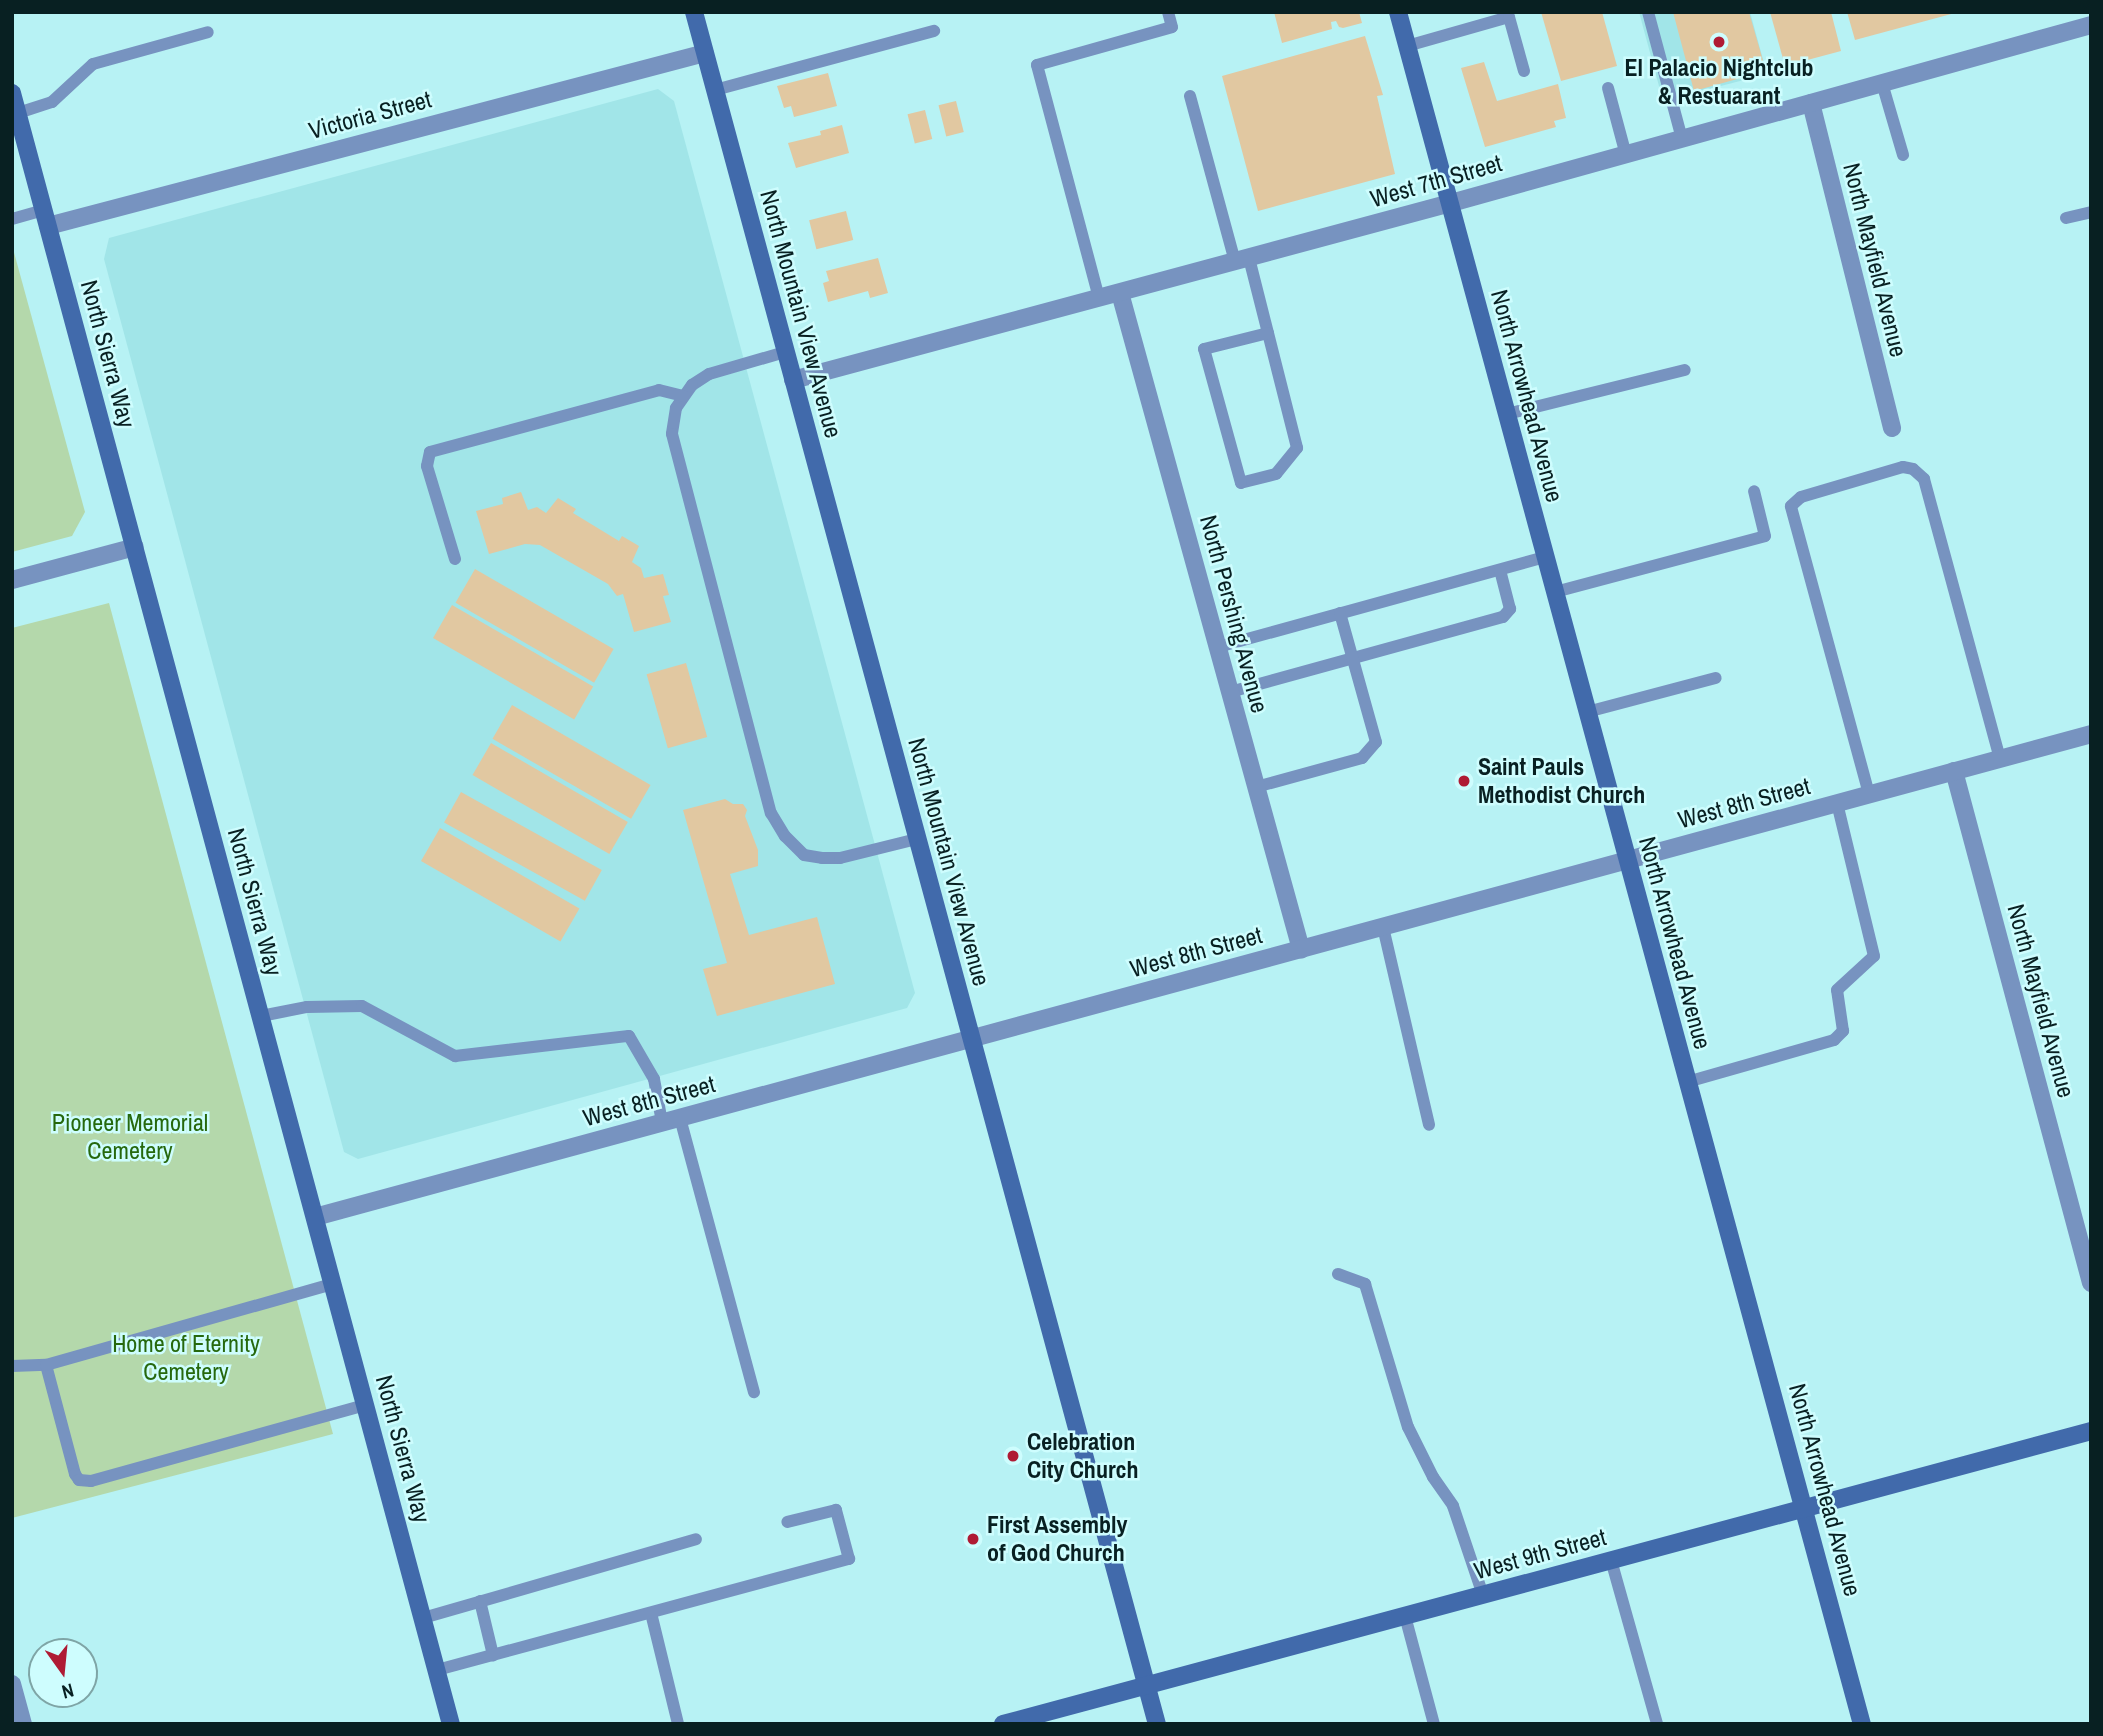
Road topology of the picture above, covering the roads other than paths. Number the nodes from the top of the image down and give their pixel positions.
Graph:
1 (694, 12) edge
2 (1168, 12) edge
3 (1398, 12) edge
4 (1648, 12) edge
5 (2091, 24) edge
6 (934, 31) dead end
7 (208, 32) dead end
8 (1407, 46) junction
9 (705, 53) junction
10 (1524, 71) dead end
11 (1882, 83) junction
12 (1608, 89) dead end
13 (715, 90) junction
14 (12, 93) edge
15 (1190, 96) dead end
16 (1811, 103) junction
17 (18, 113) junction
18 (1682, 139) junction
19 (1626, 155) junction
20 (1903, 156) dead end
21 (1451, 204) junction
22 (2091, 212) edge
23 (46, 218) junction
24 (2066, 218) dead end
25 (12, 219) edge
26 (1242, 260) junction
27 (1120, 293) junction
28 (1099, 298) junction
29 (1268, 334) junction
30 (785, 352) junction
31 (1685, 370) dead end
32 (793, 380) junction
33 (683, 396) junction
34 (1507, 414) junction
35 (1892, 428) dead end
36 (1754, 491) dead end
37 (135, 547) junction
38 (1545, 557) junction
39 (455, 559) dead end
40 (1500, 570) junction
41 (12, 580) edge
42 (1555, 592) junction
43 (1340, 613) junction
44 (1217, 647) junction
45 (1352, 658) junction
46 (1716, 678) dead end
47 (1230, 692) junction
48 (1587, 712) junction
49 (2091, 734) edge
50 (2000, 759) junction
51 (1954, 771) junction
52 (1256, 787) junction
53 (1869, 794) junction
54 (1837, 803) junction
55 (917, 839) junction
56 (1627, 860) junction
57 (1382, 926) junction
58 (1301, 949) junction
59 (261, 1016) junction
60 (971, 1039) junction
61 (1688, 1082) junction
62 (671, 1120) junction
63 (1429, 1125) dead end
64 (315, 1217) junction
65 (1338, 1274) dead end
66 (2091, 1283) edge
67 (333, 1284) junction
68 (47, 1365) junction
69 (12, 1367) edge
70 (754, 1392) dead end
71 (366, 1405) junction
72 (2091, 1431) edge
73 (1805, 1508) junction
74 (787, 1522) dead end
75 (696, 1539) dead end
76 (1611, 1560) junction
77 (1483, 1595) junction
78 (480, 1601) junction
79 (651, 1613) junction
80 (1405, 1616) junction
81 (423, 1618) junction
82 (493, 1655) junction
83 (437, 1670) junction
84 (12, 1685) edge
85 (1146, 1685) junction
86 (23, 1724) edge
87 (452, 1724) edge
88 (678, 1724) edge
89 (1003, 1724) edge
90 (1157, 1724) edge
91 (1434, 1724) edge
92 (1657, 1724) edge
93 (1862, 1724) edge

1 - 9 street, North Mountain View Avenue
2 - 28 lane
3 - 8 street, North Arrowhead Avenue
4 - 18 lane
5 - 11 street, West 7th Street
6 - 13 lane
7 - 17 lane
8 - 10 lane
8 - 21 street, North Arrowhead Avenue
9 - 13 street, North Mountain View Avenue
9 - 23 street, Victoria Street
11 - 16 street, West 7th Street
11 - 20 lane
12 - 19 lane
13 - 30 street, North Mountain View Avenue
14 - 17 street, North Sierra Way
15 - 26 lane
16 - 18 street, West 7th Street
16 - 35 street, North Mayfield Avenue
17 - 23 street, North Sierra Way
18 - 19 street, West 7th Street
19 - 21 street, West 7th Street
21 - 26 street, West 7th Street
21 - 34 street, North Arrowhead Avenue
22 - 24 lane
23 - 25 lane
23 - 37 street, North Sierra Way
26 - 27 street, West 7th Street
26 - 29 lane
27 - 28 street, West 7th Street
27 - 44 street, North Pershing Avenue
28 - 32 street, West 7th Street
29 - 29 lane
30 - 32 street, North Mountain View Avenue
30 - 33 lane
31 - 34 lane
32 - 55 street, North Mountain View Avenue
33 - 39 lane
33 - 55 lane
34 - 38 street, North Arrowhead Avenue
36 - 42 lane
37 - 41 street
37 - 59 street, North Sierra Way
38 - 40 lane
38 - 42 street, North Arrowhead Avenue
40 - 43 lane
40 - 45 lane
42 - 48 street, North Arrowhead Avenue
43 - 44 lane
43 - 45 lane
44 - 47 street, North Pershing Avenue
45 - 47 lane
45 - 52 lane
46 - 48 lane
47 - 52 street, North Pershing Avenue
48 - 56 street, North Arrowhead Avenue
49 - 50 street, West 8th Street
50 - 51 street, West 8th Street
50 - 53 lane
51 - 53 street, West 8th Street
51 - 66 street, North Mayfield Avenue
52 - 58 street, North Pershing Avenue
53 - 54 street, West 8th Street
54 - 56 street, West 8th Street
54 - 61 lane
55 - 60 street, North Mountain View Avenue
56 - 57 street, West 8th Street
56 - 61 street, North Arrowhead Avenue
57 - 58 street, West 8th Street
57 - 63 lane
58 - 60 street, West 8th Street
59 - 62 lane
59 - 64 street, North Sierra Way
60 - 62 street, West 8th Street
60 - 85 street, North Mountain View Avenue
61 - 73 street, North Arrowhead Avenue
62 - 64 street, West 8th Street
62 - 70 lane
64 - 67 street, North Sierra Way
65 - 77 lane
67 - 68 lane
67 - 71 street, North Sierra Way
68 - 69 lane
68 - 71 lane
71 - 81 street, North Sierra Way
72 - 73 street, West 9th Street
73 - 76 street, West 9th Street
73 - 93 street, North Arrowhead Avenue
74 - 79 lane
75 - 78 lane
76 - 77 street, West 9th Street
76 - 92 lane
77 - 80 street, West 9th Street
78 - 81 lane
78 - 82 lane
79 - 82 lane
79 - 88 lane
80 - 85 street, West 9th Street
80 - 91 lane
81 - 83 street, North Sierra Way
82 - 83 lane
83 - 87 street, North Sierra Way
84 - 86 street
85 - 89 street, West 9th Street
85 - 90 street, North Mountain View Avenue

